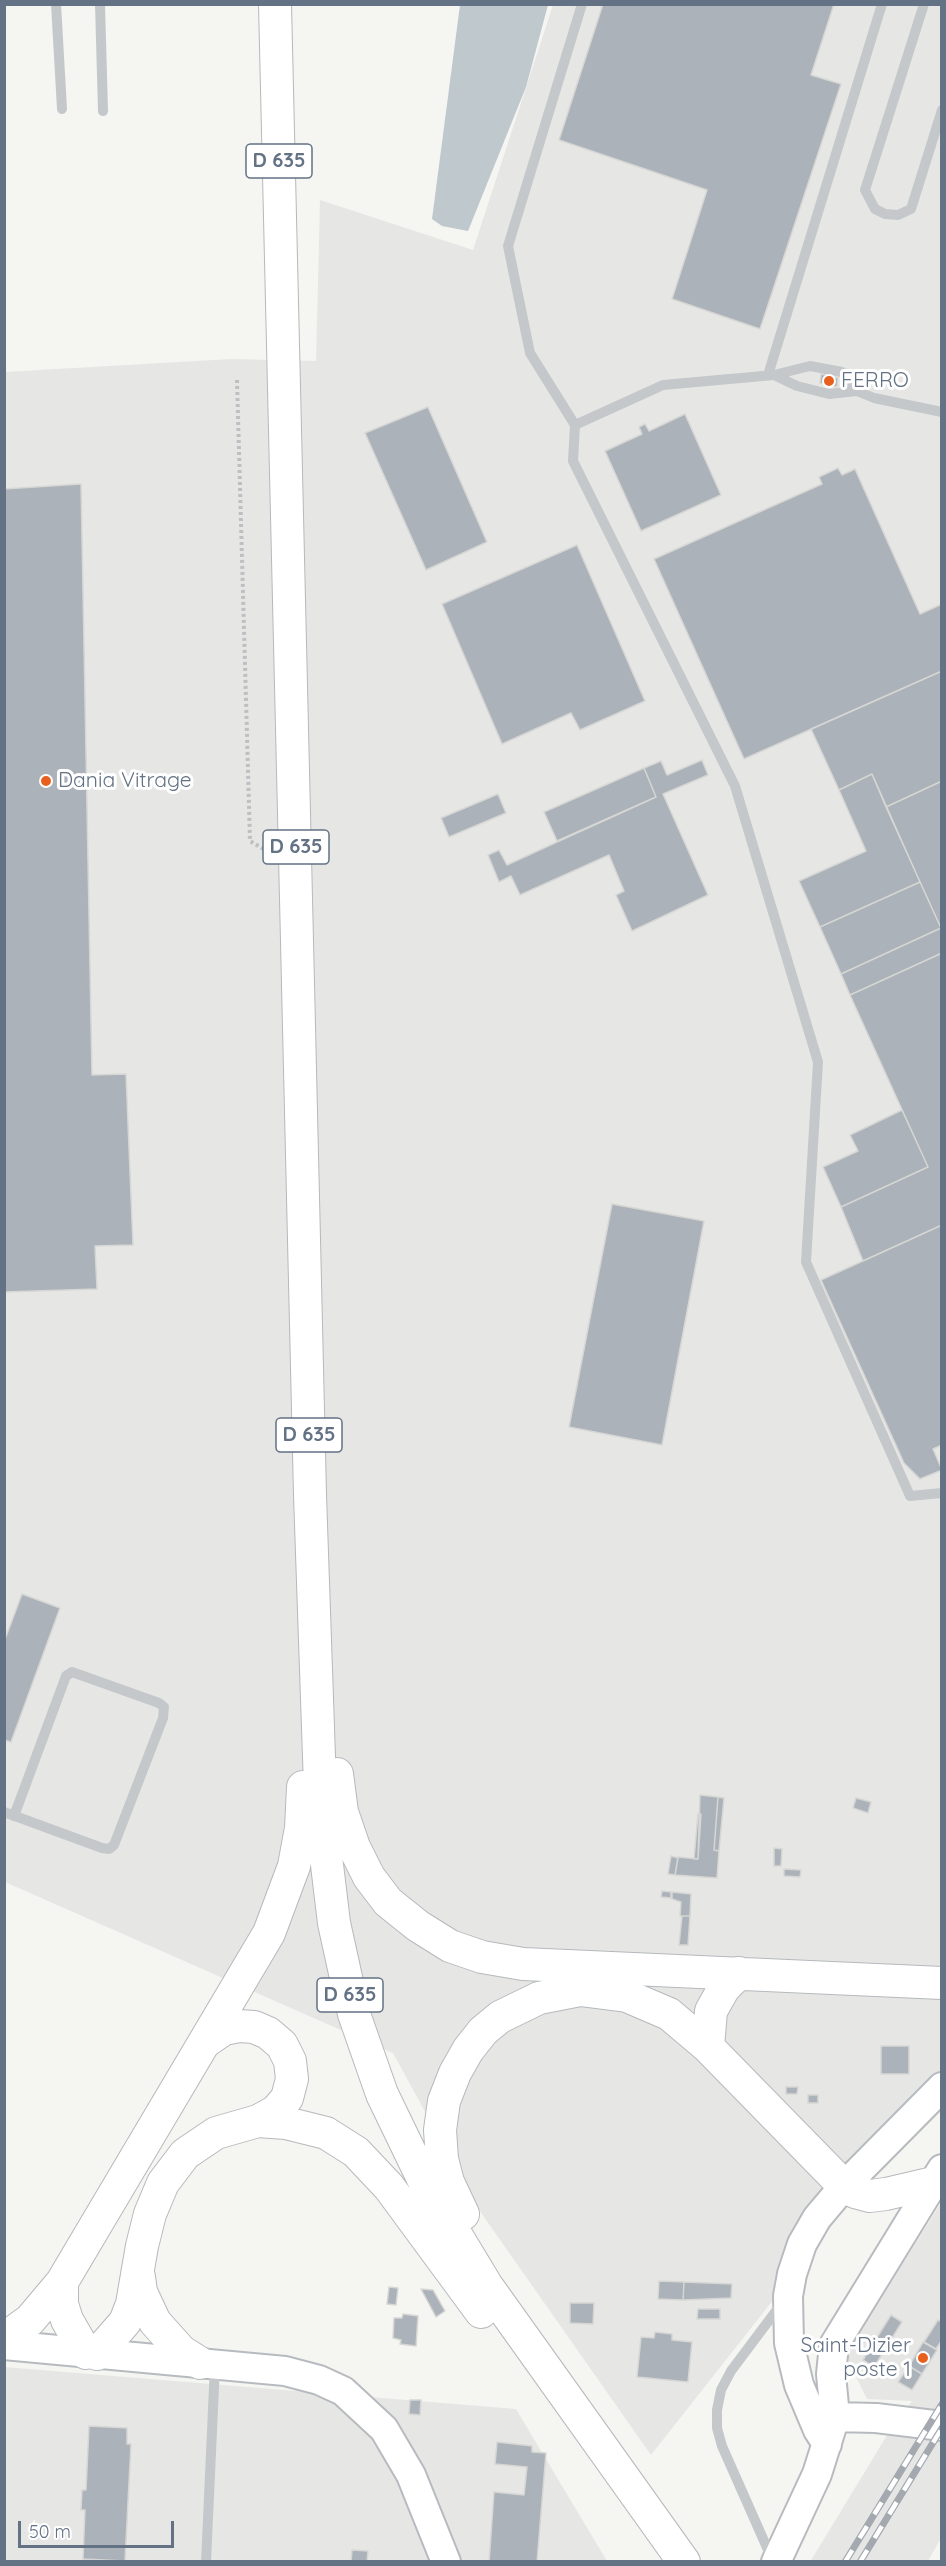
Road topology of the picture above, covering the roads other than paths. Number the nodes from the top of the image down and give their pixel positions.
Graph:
1 (56, 4) edge
2 (100, 4) edge
3 (274, 4) edge
4 (582, 4) edge
5 (882, 4) edge
6 (924, 4) edge
7 (62, 110) dead end
8 (942, 110) edge
9 (103, 111) dead end
10 (771, 375) junction
11 (857, 391) junction
12 (942, 412) edge
13 (575, 425) junction
14 (308, 1375) junction
15 (942, 1493) edge
16 (310, 1495) junction
17 (9, 1814) edge
18 (739, 1973) junction
19 (942, 1983) edge
20 (205, 2042) junction
21 (708, 2047) junction
22 (942, 2087) edge
23 (258, 2121) junction
24 (937, 2176) edge
25 (844, 2186) junction
26 (139, 2276) junction
27 (62, 2282) junction
28 (788, 2296) junction
29 (4, 2339) edge
30 (4, 2345) edge
31 (92, 2353) junction
32 (208, 2364) junction
33 (836, 2417) junction
34 (942, 2426) edge
35 (591, 2432) junction
36 (827, 2444) junction
37 (639, 2502) junction
38 (206, 2562) edge
39 (446, 2562) edge
40 (684, 2562) edge
41 (774, 2562) edge

1 - 7 lane
2 - 9 lane
3 - 14 main road, D 635
4 - 13 lane
5 - 10 lane
6 - 8 lane
10 - 11 lane
10 - 11 lane
10 - 13 lane
11 - 12 lane
13 - 15 lane
14 - 16 main road, D 635
14 - 18 main road
16 - 20 main road
16 - 35 main road, D 635
17 - 17 lane
18 - 19 main road
18 - 21 main road
20 - 23 main road
20 - 27 main road
21 - 25 main road
21 - 35 main road
22 - 25 main road
23 - 26 main road
23 - 37 main road
24 - 25 main road
24 - 33 main road
25 - 28 main road
26 - 31 main road
26 - 32 main road
27 - 29 main road
27 - 31 main road
28 - 36 main road
28 - 41 lane
30 - 31 main road
31 - 32 main road
32 - 38 lane
32 - 39 main road
33 - 34 main road
33 - 36 main road
35 - 37 main road, D 635
36 - 41 main road
37 - 40 main road, D 635

